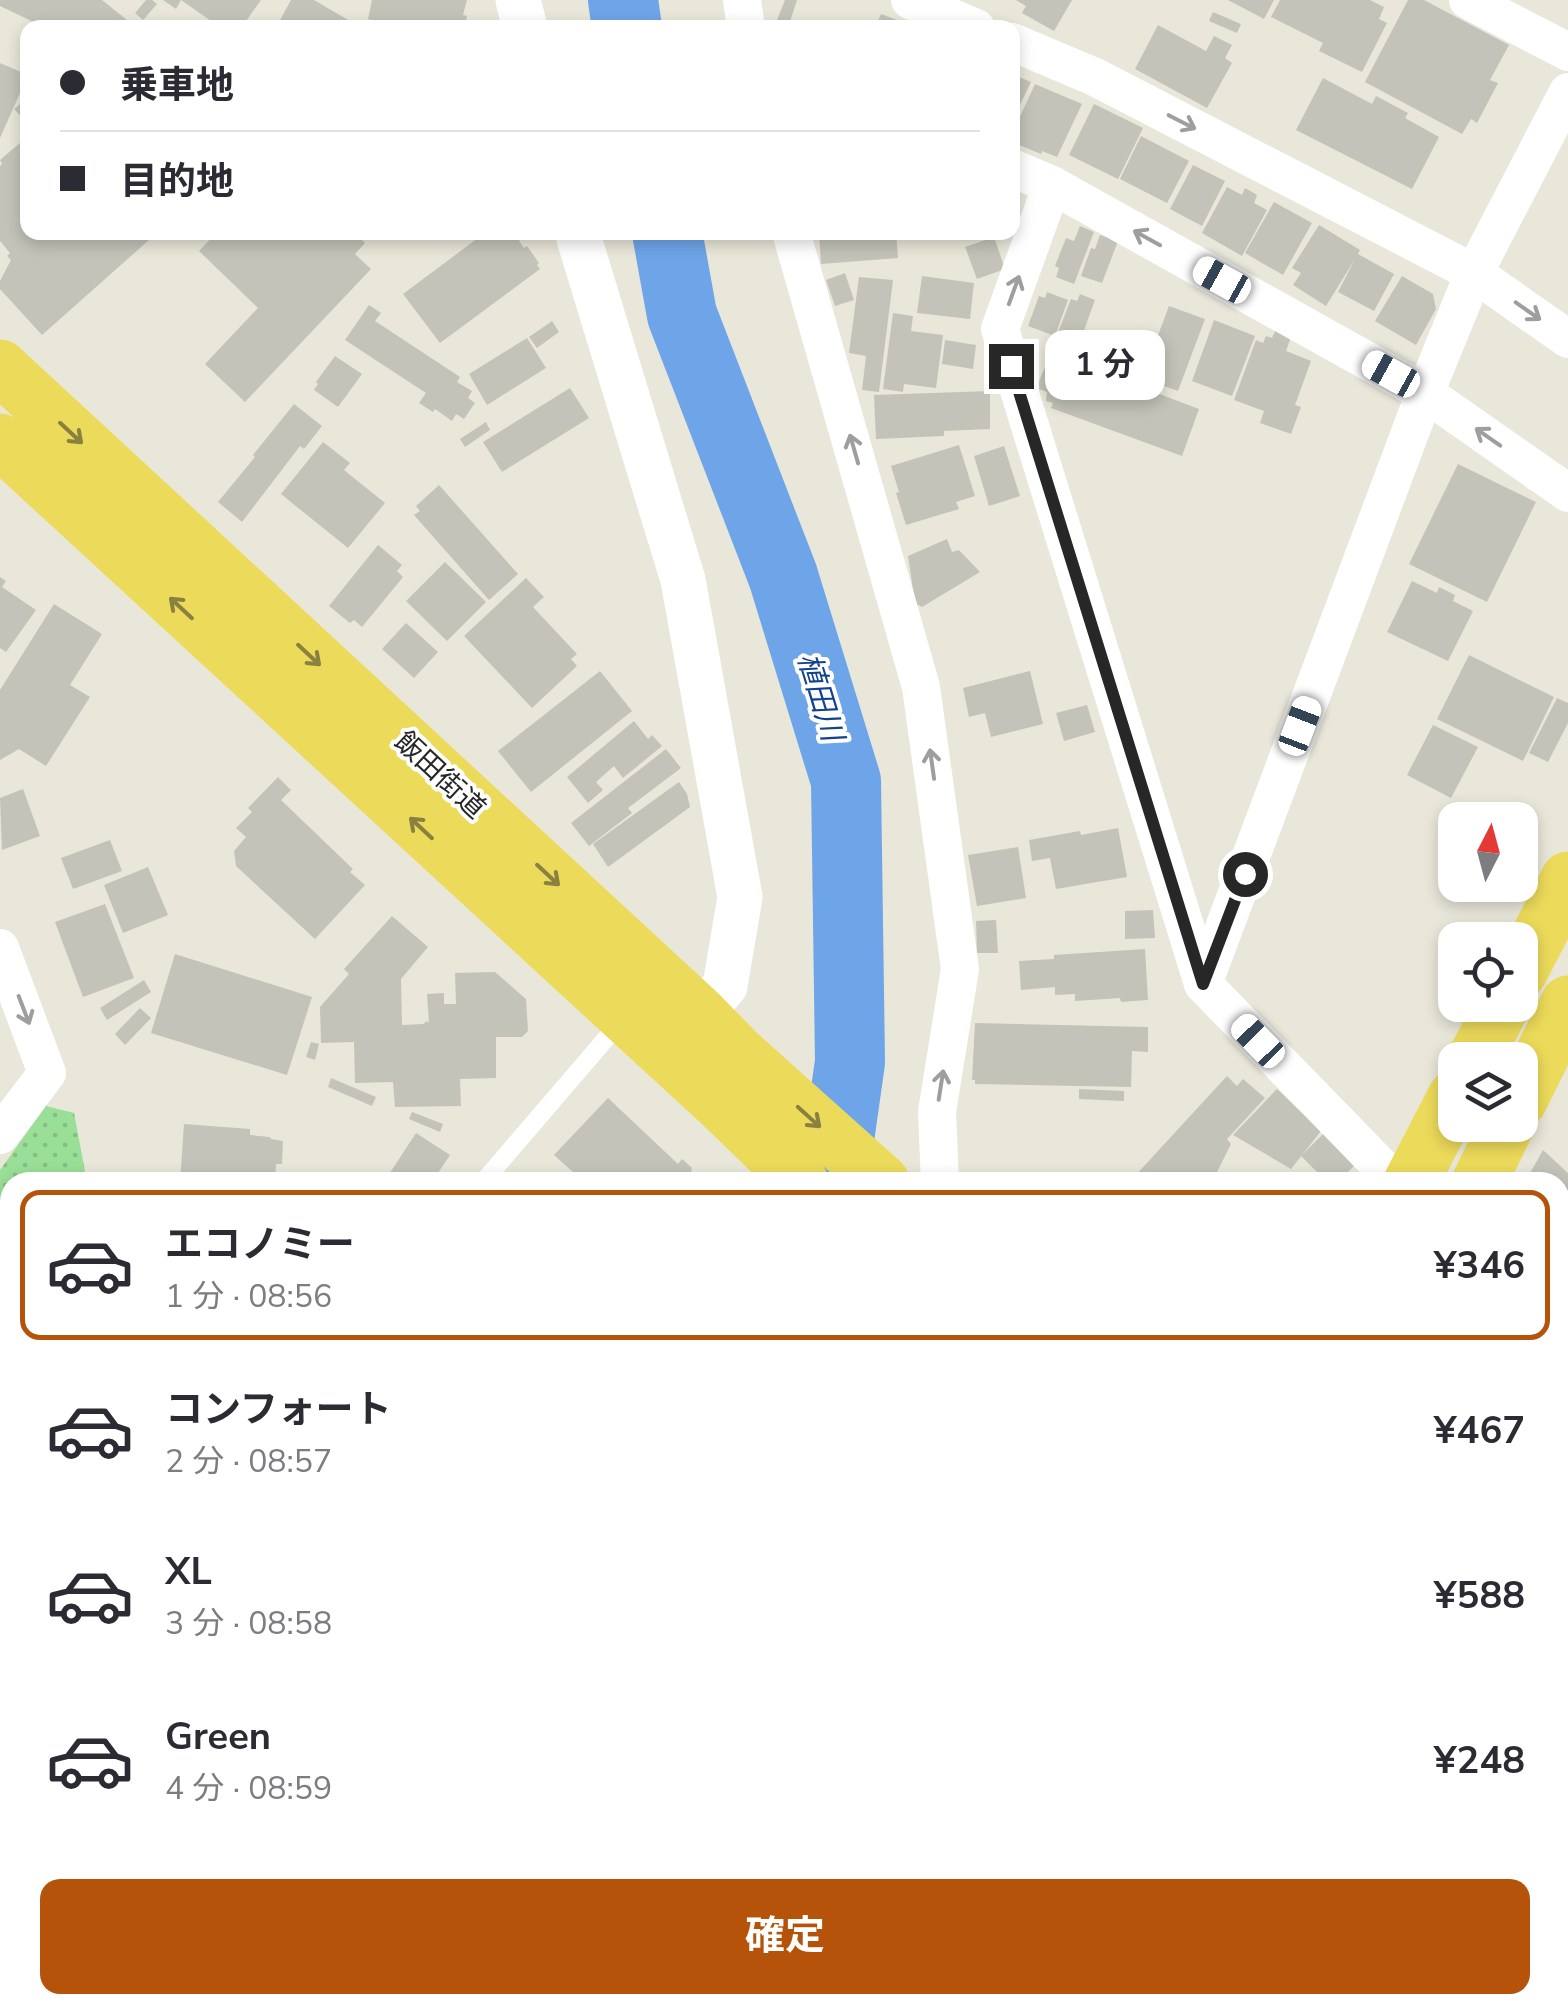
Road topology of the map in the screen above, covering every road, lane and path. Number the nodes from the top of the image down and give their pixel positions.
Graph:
1 (910, 0) edge
2 (1468, 0) edge
3 (957, 20) edge
4 (1020, 45) edge
5 (1568, 52) edge
6 (1568, 92) edge
7 (1020, 171) edge
8 (1052, 185) junction
9 (579, 240) edge
10 (793, 240) edge
11 (1474, 273) junction
12 (1568, 338) edge
13 (0, 367) edge
14 (1425, 393) junction
15 (0, 441) edge
16 (1568, 493) edge
17 (1568, 879) edge
18 (1538, 937) edge
19 (0, 948) edge
20 (1203, 984) junction
21 (1568, 1004) edge
22 (625, 1016) junction
23 (718, 1033) junction
24 (1538, 1064) edge
25 (1438, 1130) edge
26 (0, 1135) edge
27 (1498, 1142) edge
28 (492, 1172) edge
29 (791, 1172) edge
30 (871, 1172) edge
31 (940, 1172) edge
32 (1386, 1172) edge
33 (1416, 1172) edge
34 (1483, 1172) edge

1 - 3 street
2 - 5 street
4 -> 11 street
6 - 11 street
7 - 8 street
14 -> 8 street
20 -> 8 street
9 - 23 street
31 -> 10 street
11 -> 12 street
11 - 14 street
13 -> 23 highway, 飯田街道
16 -> 14 street
14 - 20 street
22 -> 15 highway, 飯田街道
17 - 18 highway
19 -> 26 street
20 - 32 street
21 - 24 highway
22 - 28 lane
22 - 29 highway, 飯田街道
23 -> 30 highway, 飯田街道
25 - 33 highway
27 - 34 highway

